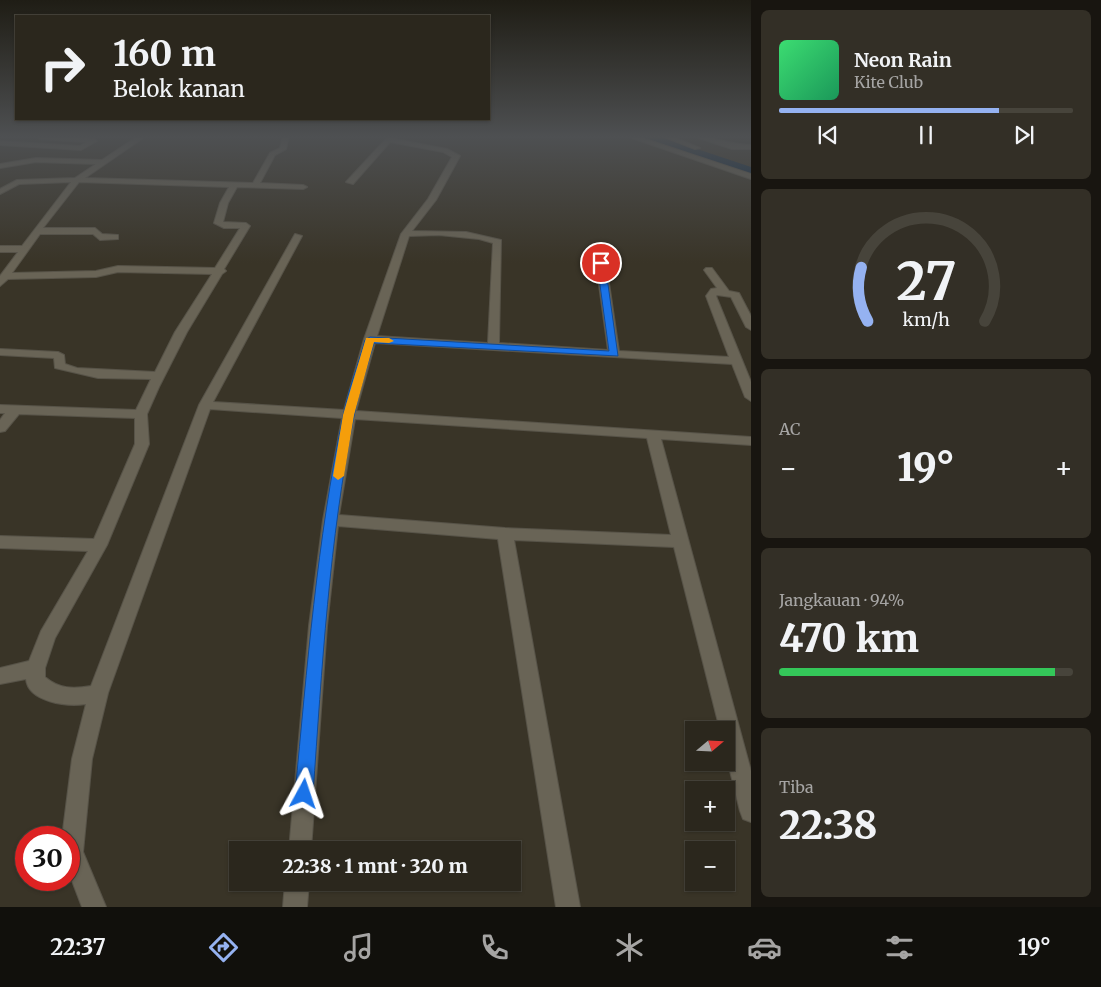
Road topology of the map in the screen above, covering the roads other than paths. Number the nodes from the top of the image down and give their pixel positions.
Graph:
1 (259, 178) edge
2 (353, 178) edge
3 (444, 178) edge
4 (77, 180) junction
5 (350, 182) dead end
6 (235, 184) junction
7 (256, 184) junction
8 (302, 187) dead end
9 (0, 192) edge
10 (36, 231) junction
11 (405, 234) junction
12 (298, 236) dead end
13 (115, 237) dead end
14 (0, 248) edge
15 (24, 249) junction
16 (601, 263) dead end
17 (221, 270) junction
18 (709, 270) dead end
19 (2, 280) edge
20 (725, 292) junction
21 (751, 327) edge
22 (370, 340) junction
23 (493, 347) junction
24 (0, 352) edge
25 (614, 354) junction
26 (736, 361) junction
27 (159, 376) junction
28 (751, 396) edge
29 (205, 405) junction
30 (0, 409) edge
31 (14, 411) junction
32 (142, 414) junction
33 (349, 415) junction
34 (0, 428) edge
35 (653, 434) junction
36 (751, 441) edge
37 (331, 520) junction
38 (506, 534) junction
39 (682, 541) junction
40 (0, 542) edge
41 (99, 545) junction
42 (36, 668) junction
43 (0, 676) edge
44 (98, 693) junction
45 (751, 811) edge
46 (301, 841) edge
47 (296, 891) edge
48 (94, 907) edge
49 (295, 907) edge
50 (568, 907) edge

1 - 7 street
2 - 5 street
3 - 11 street
4 - 6 street
4 - 9 street
4 - 10 street
6 - 7 street
6 - 17 street
7 - 8 street
10 - 13 street
10 - 15 street
11 - 22 street
11 - 23 street
12 - 29 street
14 - 15 street
15 - 19 street
16 - 25 street
17 - 19 street
17 - 27 street
18 - 20 street
20 - 21 street
20 - 26 street
22 - 23 street
22 - 33 street
23 - 25 street
24 - 27 street
25 - 26 street
26 - 28 street
27 - 32 street
29 - 33 street
29 - 44 street
30 - 31 street
31 - 32 street
31 - 34 street
32 - 41 street
33 - 35 street
33 - 37 street
35 - 36 street
35 - 39 street
37 - 38 street
37 - 46 street
38 - 39 street
38 - 50 street
39 - 45 street
40 - 41 street
41 - 42 street
42 - 43 street
42 - 44 street
44 - 48 street
47 - 49 street

